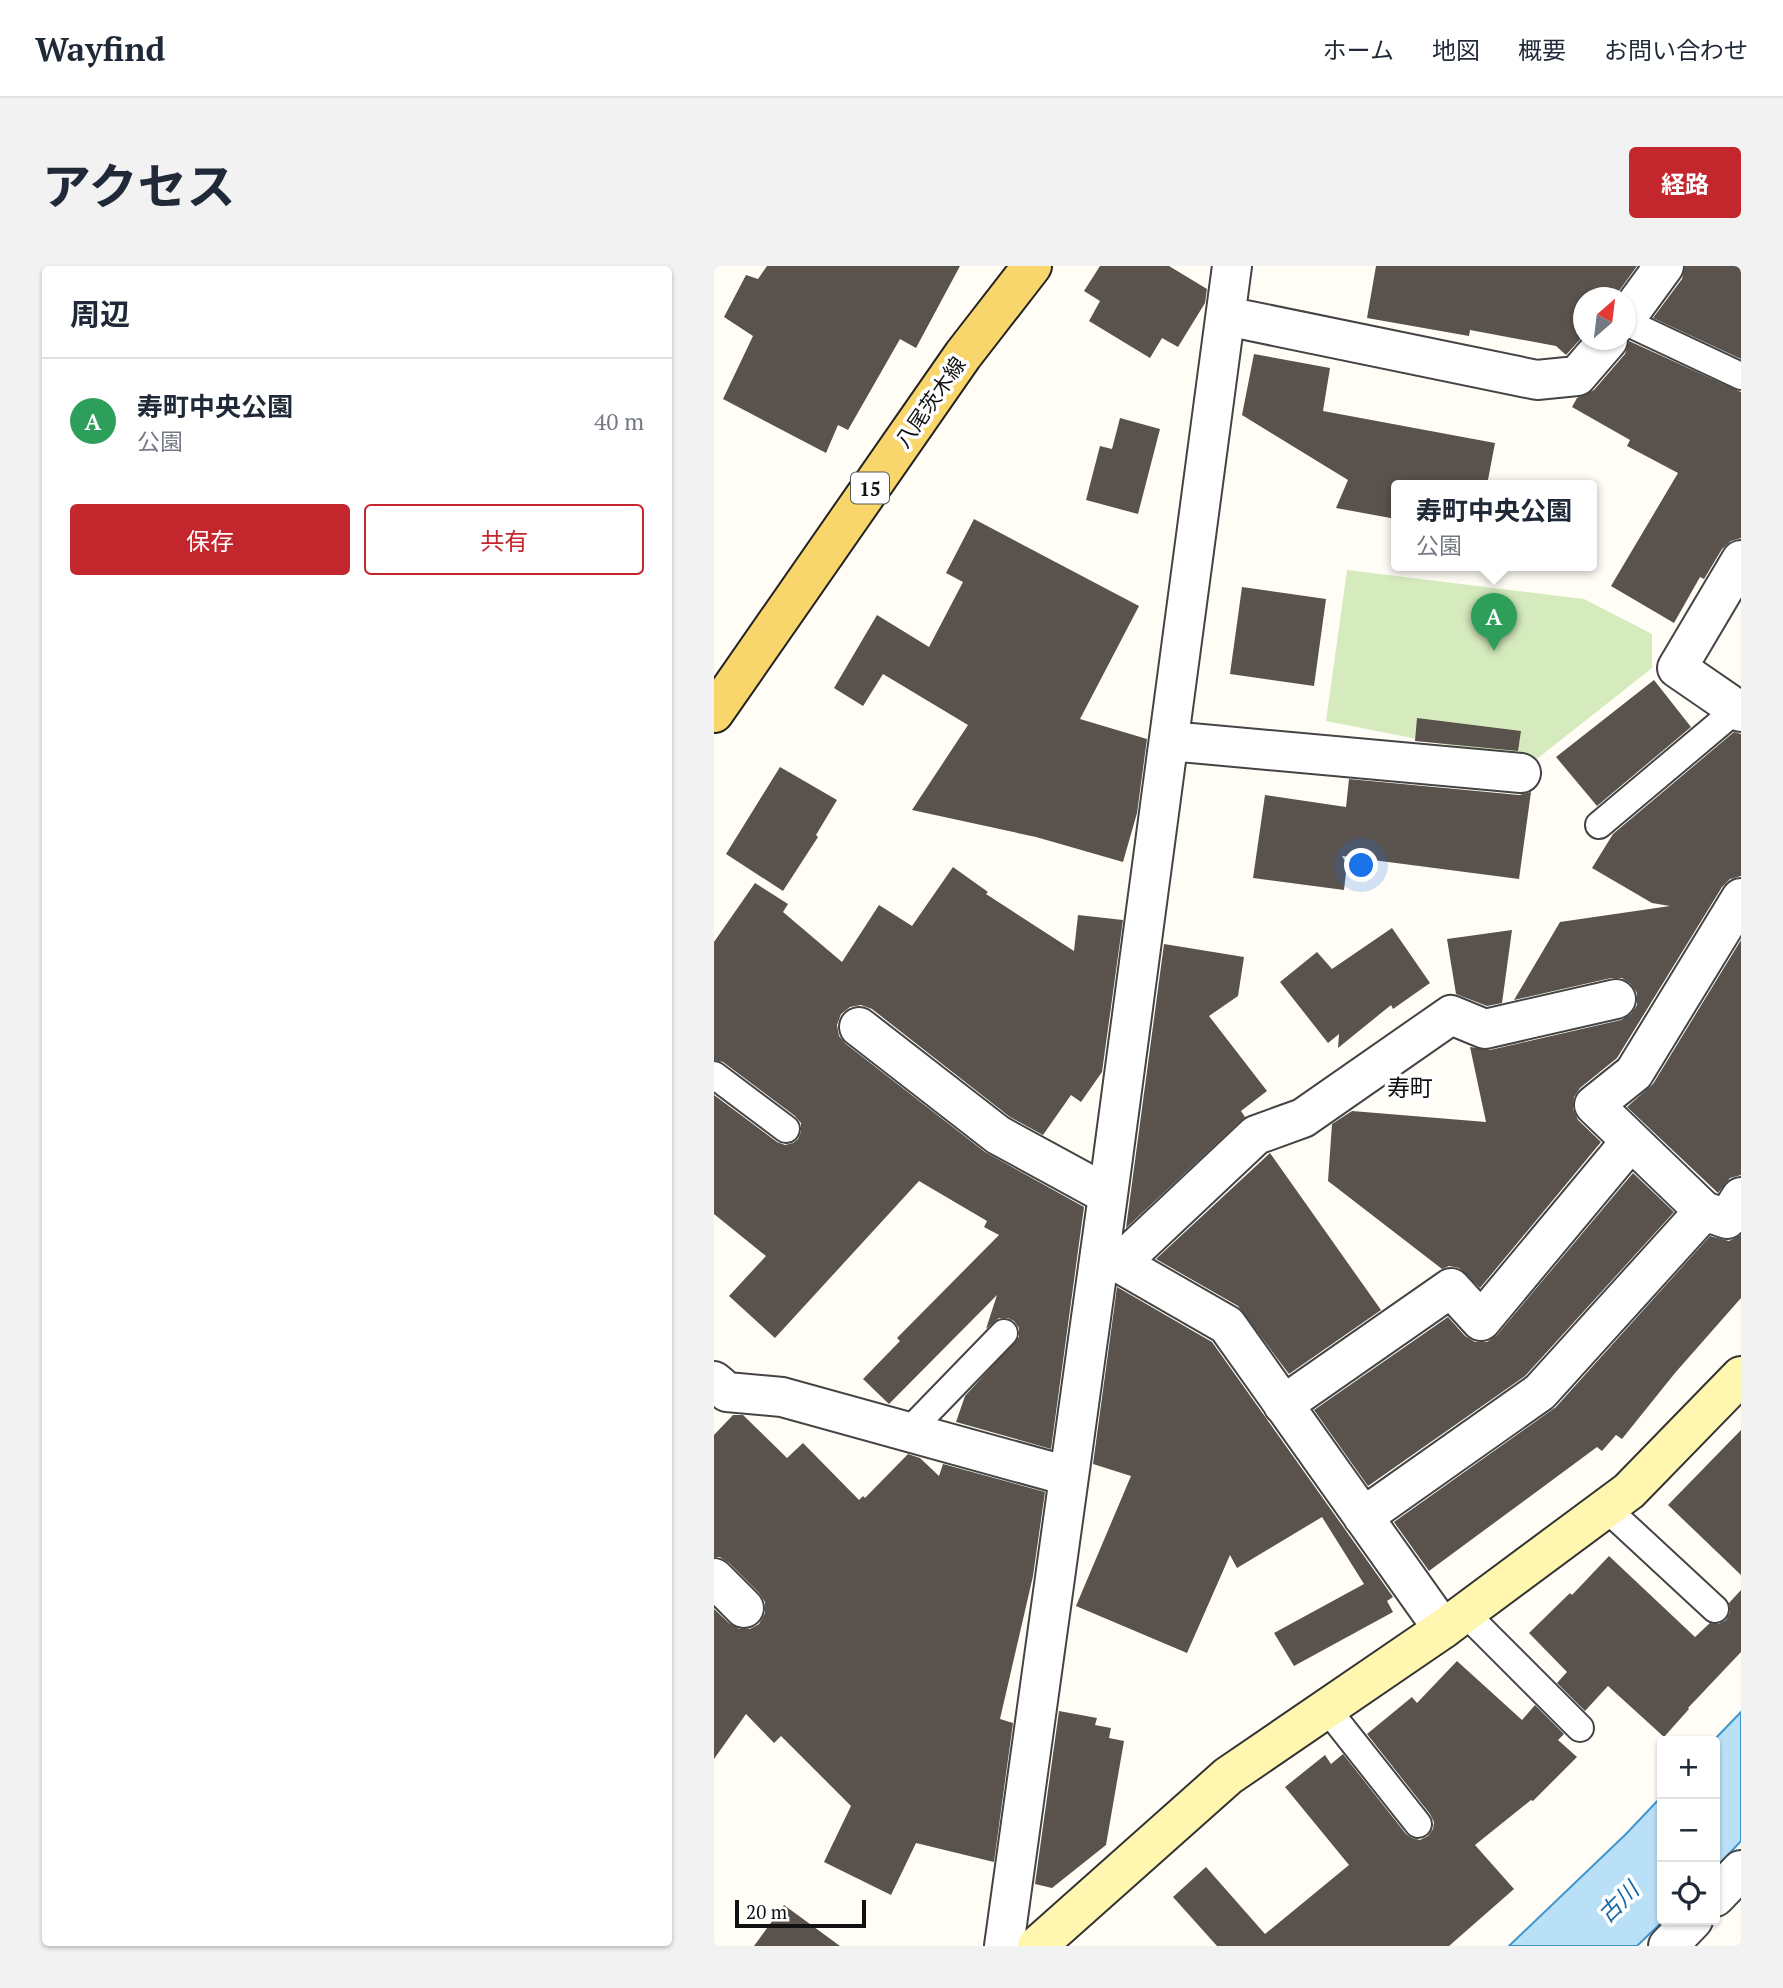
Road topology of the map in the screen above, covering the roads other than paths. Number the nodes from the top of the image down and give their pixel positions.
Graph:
1 (1032, 266) edge
2 (1231, 266) edge
3 (1664, 266) edge
4 (1636, 306) edge
5 (1226, 316) junction
6 (1636, 325) edge
7 (1599, 350) edge
8 (1741, 376) edge
9 (1741, 560) edge
10 (1739, 710) edge
11 (714, 713) edge
12 (1169, 741) junction
13 (1521, 774) dead end
14 (1599, 825) dead end
15 (1741, 898) edge
16 (1616, 999) dead end
17 (859, 1027) dead end
18 (714, 1075) edge
19 (786, 1129) dead end
20 (1631, 1141) junction
21 (1108, 1195) junction
22 (1741, 1197) edge
23 (1704, 1211) junction
24 (1110, 1258) junction
25 (1004, 1333) dead end
26 (1741, 1376) edge
27 (718, 1393) edge
28 (1283, 1405) junction
29 (908, 1432) junction
30 (1068, 1476) junction
31 (1606, 1508) junction
32 (1363, 1517) junction
33 (714, 1578) edge
34 (744, 1608) dead end
35 (1715, 1609) dead end
36 (1454, 1621) junction
37 (1327, 1709) junction
38 (1580, 1728) dead end
39 (1418, 1824) dead end
40 (1741, 1870) edge
41 (1720, 1892) edge
42 (1688, 1925) edge
43 (1004, 1946) edge
44 (1037, 1946) edge
45 (1668, 1946) edge

1 - 11 main road, 八尾茨木線 / 15
2 - 5 street
3 - 4 street
5 - 7 street
5 - 12 street
6 - 8 lane
9 - 10 street
10 - 14 lane
12 - 13 street
12 - 21 street
15 - 20 street
16 - 24 street
17 - 21 street
18 - 19 lane
20 - 23 street
20 - 28 street
21 - 24 street
22 - 23 street
23 - 32 street
24 - 28 street
24 - 30 street
25 - 29 lane
26 - 31 street
27 - 29 street
28 - 32 street
29 - 30 street
30 - 43 street
31 - 35 lane
31 - 36 street
32 - 36 street
33 - 34 street
36 - 37 street
36 - 38 lane
37 - 39 lane
37 - 44 street
40 - 41 street
42 - 45 street

